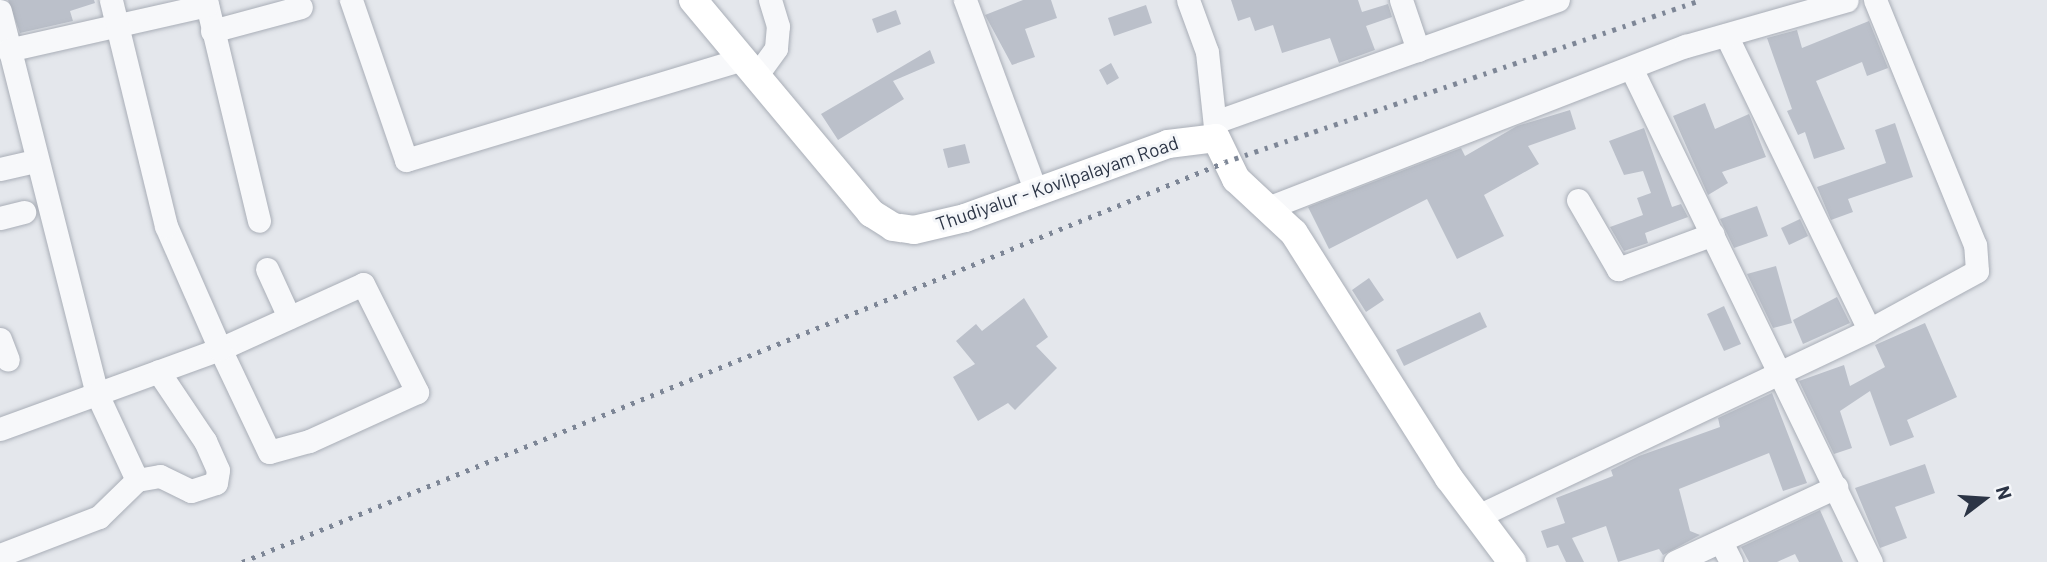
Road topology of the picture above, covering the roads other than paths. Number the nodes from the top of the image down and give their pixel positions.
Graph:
1 (111, 0) edge
2 (351, 0) edge
3 (693, 0) edge
4 (770, 0) edge
5 (965, 0) edge
6 (1188, 0) edge
7 (1401, 0) edge
8 (1558, 0) edge
9 (1847, 0) edge
10 (1875, 0) edge
11 (206, 2) edge
12 (301, 7) dead end
13 (0, 11) edge
14 (118, 26) junction
15 (212, 31) junction
16 (1726, 35) junction
17 (8, 50) junction
18 (1418, 50) junction
19 (749, 68) junction
20 (1631, 68) junction
21 (1215, 130) junction
22 (36, 161) junction
23 (0, 169) edge
24 (1036, 192) junction
25 (1578, 200) dead end
26 (1270, 207) junction
27 (24, 212) dead end
28 (0, 218) edge
29 (259, 221) dead end
30 (1713, 234) junction
31 (267, 269) dead end
32 (289, 317) junction
33 (1869, 330) junction
34 (220, 349) junction
35 (1781, 370) junction
36 (158, 371) junction
37 (97, 394) junction
38 (0, 429) edge
39 (138, 480) junction
40 (1836, 487) junction
41 (1478, 516) junction
42 (1726, 552) edge
43 (0, 555) edge
44 (1512, 562) edge
45 (1675, 562) edge
46 (1871, 562) edge

1 - 14 street
2 - 19 street
3 - 19 main road, Thudiyalur - Kovilpalayam Road
4 - 19 street
5 - 24 street
6 - 21 street
7 - 18 street
8 - 18 street
9 - 16 street
10 - 33 street
11 - 14 street
11 - 15 street
12 - 15 street
13 - 17 street
14 - 17 street
14 - 34 street
15 - 29 street
16 - 20 street
16 - 33 street
17 - 22 street
18 - 21 street
19 - 24 main road, Thudiyalur - Kovilpalayam Road
20 - 26 street
20 - 30 street
21 - 24 main road, Thudiyalur - Kovilpalayam Road
21 - 26 main road
22 - 23 street
22 - 37 street
25 - 30 street
26 - 41 main road
27 - 28 street
30 - 35 street
31 - 32 street
32 - 34 street
32 - 34 street
33 - 35 street
34 - 36 street
35 - 40 street
35 - 41 street
36 - 37 street
36 - 39 street
37 - 38 street
37 - 39 street
39 - 43 street
40 - 42 street
40 - 46 street
41 - 44 main road
42 - 45 street

